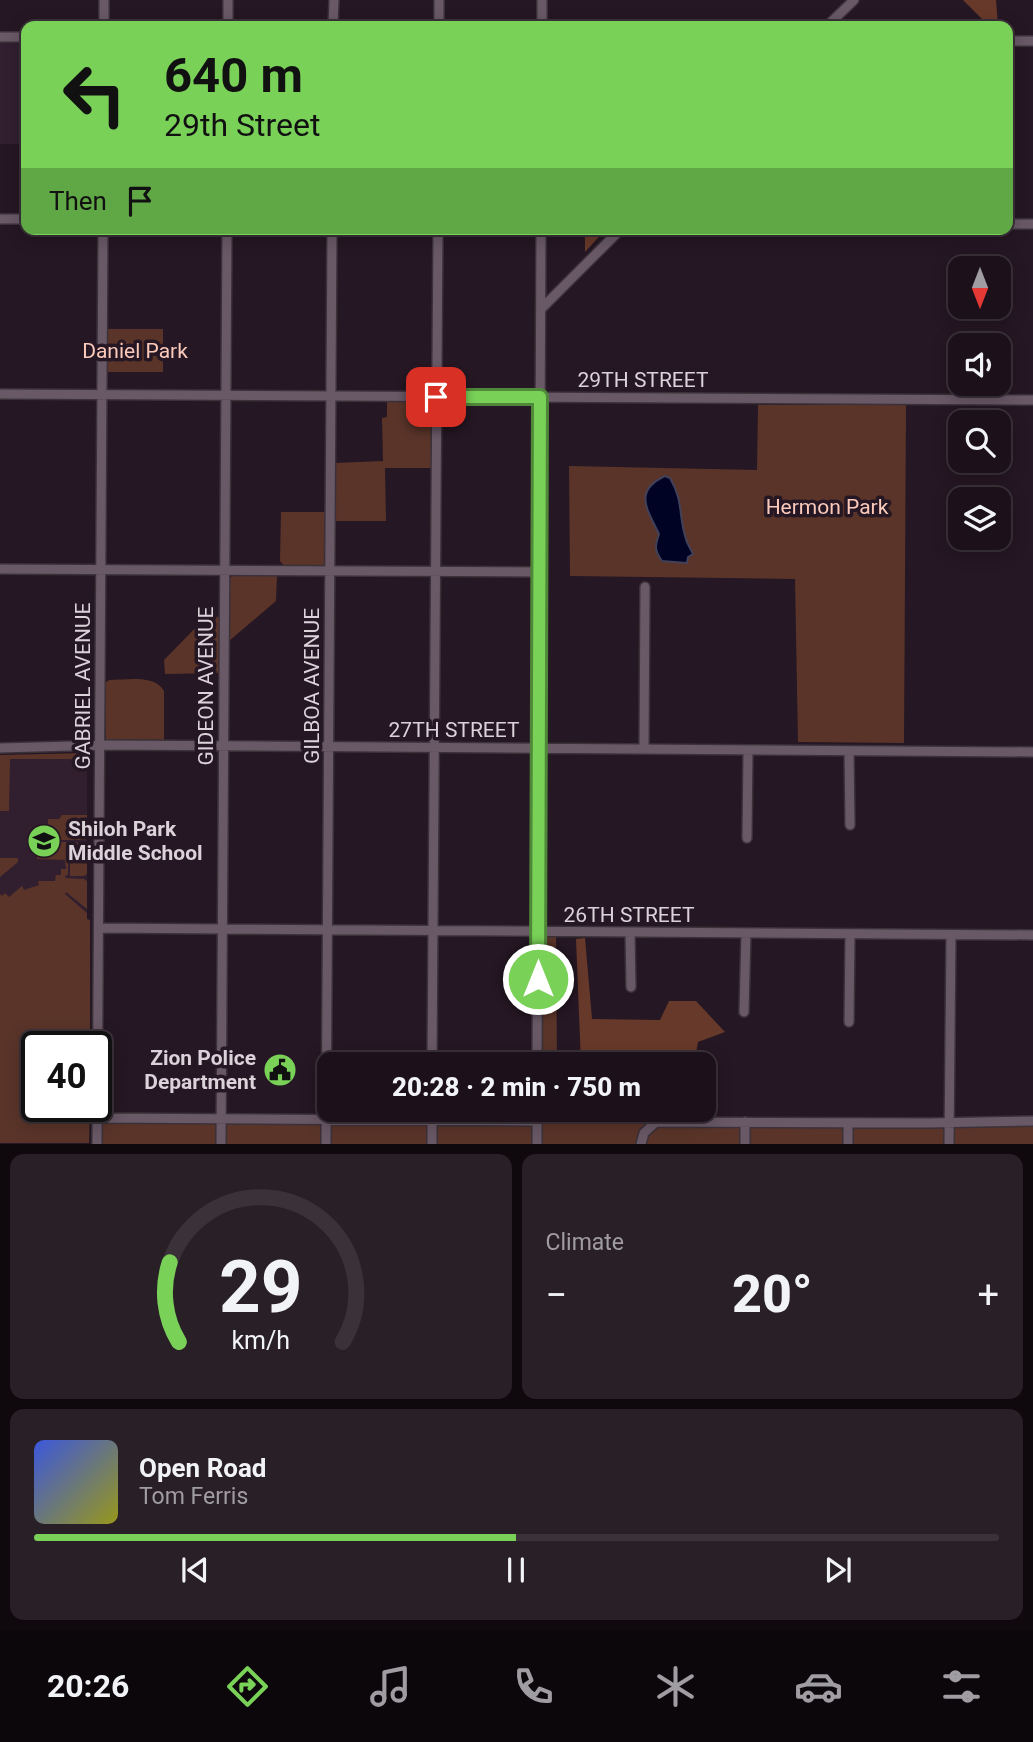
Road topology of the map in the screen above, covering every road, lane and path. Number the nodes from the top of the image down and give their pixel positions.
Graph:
1 (104, 0) edge
2 (228, 0) edge
3 (334, 0) edge
4 (439, 0) edge
5 (542, 0) edge
6 (854, 0) edge
7 (104, 21) edge
8 (228, 21) edge
9 (333, 21) edge
10 (439, 21) edge
11 (542, 21) edge
12 (832, 21) edge
13 (0, 37) edge
14 (21, 37) edge
15 (1013, 41) edge
16 (1033, 41) edge
17 (0, 219) edge
18 (21, 219) edge
19 (1013, 224) edge
20 (1033, 224) edge
21 (103, 235) edge
22 (227, 235) edge
23 (332, 235) edge
24 (438, 235) edge
25 (541, 235) edge
26 (615, 235) edge
27 (541, 309) junction
28 (0, 394) edge
29 (102, 394) junction
30 (226, 395) junction
31 (331, 396) junction
32 (436, 397) junction
33 (540, 397) junction
34 (1033, 400) edge
35 (0, 569) edge
36 (101, 570) junction
37 (225, 570) junction
38 (330, 571) junction
39 (435, 571) junction
40 (540, 572) junction
41 (645, 587) dead end
42 (100, 745) junction
43 (223, 746) junction
44 (329, 747) junction
45 (0, 748) edge
46 (434, 748) junction
47 (539, 748) junction
48 (644, 749) junction
49 (748, 750) junction
50 (849, 751) junction
51 (1033, 752) edge
52 (850, 825) dead end
53 (747, 838) dead end
54 (99, 928) junction
55 (222, 929) junction
56 (328, 929) junction
57 (433, 930) junction
58 (538, 931) junction
59 (630, 932) junction
60 (746, 933) junction
61 (850, 934) junction
62 (951, 934) junction
63 (1033, 935) edge
64 (631, 987) dead end
65 (744, 1012) dead end
66 (849, 1022) dead end
67 (98, 1031) edge
68 (327, 1052) edge
69 (432, 1052) edge
70 (537, 1052) edge
71 (112, 1118) edge
72 (222, 1119) junction
73 (317, 1120) edge
74 (1033, 1121) edge
75 (98, 1122) edge
76 (326, 1122) edge
77 (432, 1122) edge
78 (537, 1122) edge
79 (745, 1122) junction
80 (949, 1122) junction
81 (848, 1123) junction
82 (641, 1142) edge
83 (97, 1143) edge
84 (221, 1143) edge
85 (326, 1143) edge
86 (432, 1143) edge
87 (537, 1143) edge
88 (744, 1143) edge
89 (848, 1143) edge
90 (949, 1143) edge

1 - 7 street
2 - 8 street
3 - 9 street
4 - 10 street
5 - 11 street
6 - 12 street
13 - 14 street
15 - 16 street
17 - 18 street
19 - 20 street
21 - 29 street, GABRIEL AVENUE
22 - 30 street, GIDEON AVENUE
23 - 31 street, GILBOA AVENUE
24 - 32 street
25 - 27 street
26 - 27 street
27 - 33 street
28 - 29 street, 29TH STREET
29 - 30 street, 29TH STREET
29 - 36 street, GABRIEL AVENUE
30 - 31 street, 29TH STREET
30 - 37 street, GIDEON AVENUE
31 - 32 street, 29TH STREET
31 - 38 street, GILBOA AVENUE
32 - 33 street, 29TH STREET
32 - 39 street
33 - 34 street, 29TH STREET
33 - 40 street
35 - 36 street
36 - 37 street
36 - 42 street, GABRIEL AVENUE
37 - 38 street
37 - 43 street, GIDEON AVENUE
38 - 39 street
38 - 44 street, GILBOA AVENUE
39 - 40 street
39 - 46 street
40 - 47 street
41 - 48 street
42 - 43 street, 27TH STREET
42 - 45 street, 27TH STREET
42 - 54 street, GABRIEL AVENUE
43 - 44 street, 27TH STREET
43 - 55 street, GIDEON AVENUE
44 - 46 street, 27TH STREET
44 - 56 street, GILBOA AVENUE
46 - 47 street, 27TH STREET
46 - 57 street
47 - 48 street, 27TH STREET
47 - 58 street
48 - 49 street, 27TH STREET
49 - 50 street, 27TH STREET
49 - 53 street
50 - 51 street, 27TH STREET
50 - 52 street
54 - 55 street, 26TH STREET
54 - 67 street, GABRIEL AVENUE
55 - 56 street, 26TH STREET
55 - 72 street, GIDEON AVENUE
56 - 57 street, 26TH STREET
56 - 68 street, GILBOA AVENUE
57 - 58 street, 26TH STREET
57 - 69 street
58 - 59 street, 26TH STREET
58 - 70 street
59 - 60 street, 26TH STREET
59 - 64 street
60 - 61 street, 26TH STREET
60 - 65 street
61 - 62 street, 26TH STREET
61 - 66 street
62 - 63 street, 26TH STREET
62 - 80 street
71 - 72 street
72 - 73 street
72 - 84 street, GIDEON AVENUE
74 - 80 street
75 - 83 street, GABRIEL AVENUE
76 - 85 street, GILBOA AVENUE
77 - 86 street
78 - 87 street
79 - 81 street
79 - 82 street
79 - 88 street
80 - 81 street
80 - 90 street
81 - 89 street

